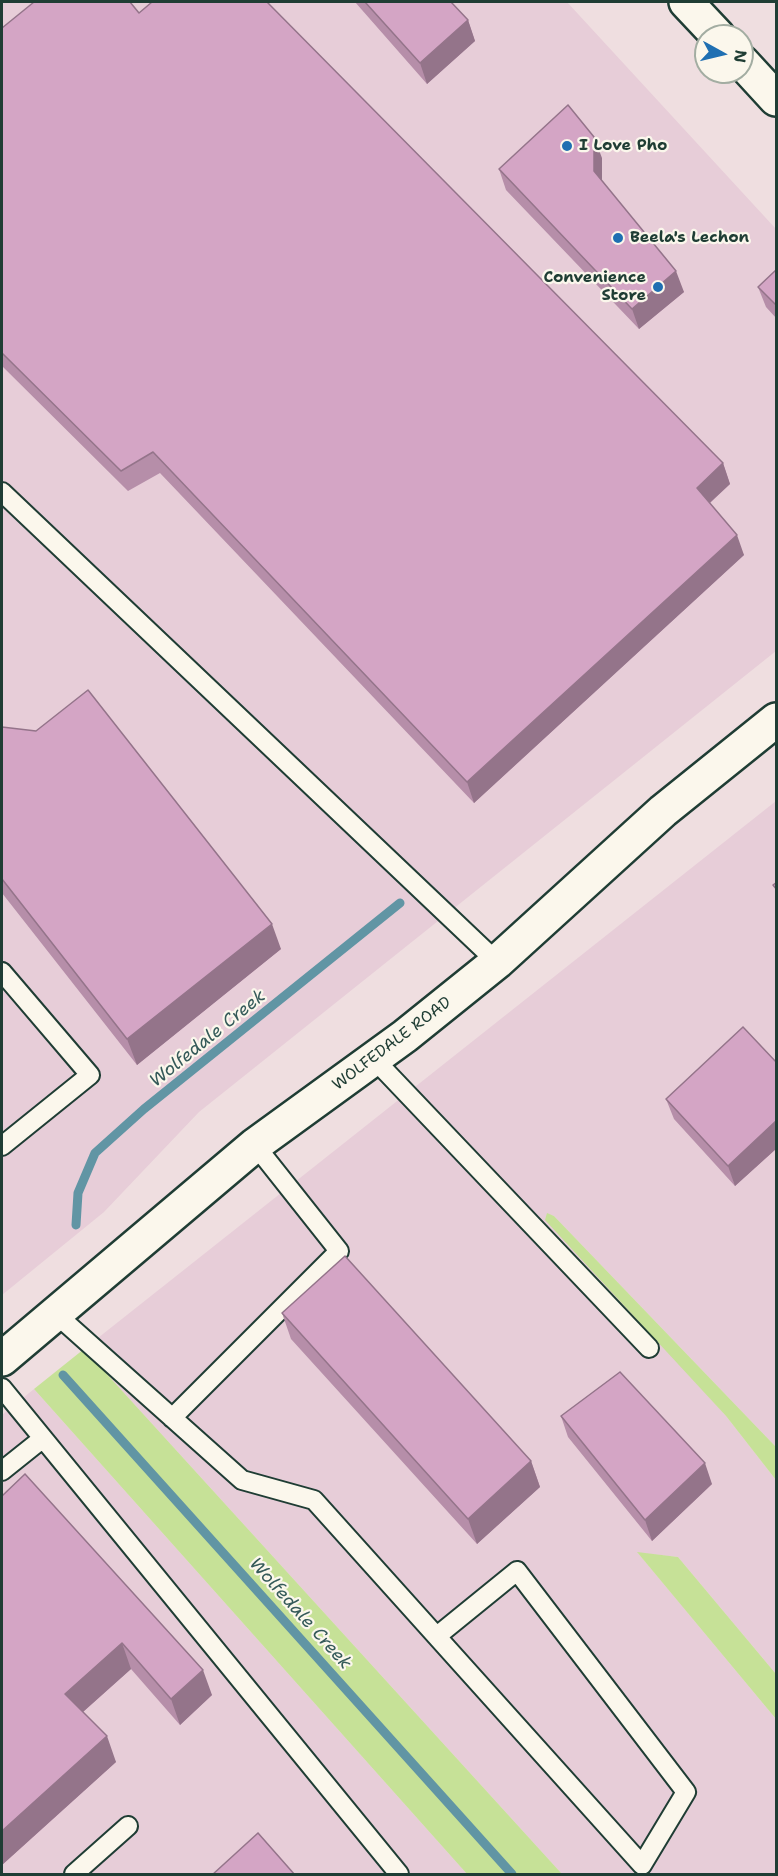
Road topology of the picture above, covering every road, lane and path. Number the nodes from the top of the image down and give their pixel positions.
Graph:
1 (686, 2) edge
2 (707, 24) edge
3 (754, 75) edge
4 (777, 99) edge
5 (2, 492) edge
6 (777, 720) edge
7 (496, 962) junction
8 (2, 972) edge
9 (374, 1059) junction
10 (255, 1145) junction
11 (2, 1146) edge
12 (57, 1315) junction
13 (649, 1348) dead end
14 (2, 1359) edge
15 (2, 1388) edge
16 (172, 1418) junction
17 (42, 1439) junction
18 (2, 1471) edge
19 (437, 1636) junction
20 (128, 1826) dead end
21 (74, 1875) edge
22 (399, 1875) edge

1 - 2 street
3 - 4 street
5 - 7 lane
6 - 7 street, WOLFEDALE ROAD
7 - 9 street, WOLFEDALE ROAD
8 - 11 lane
9 - 10 street, WOLFEDALE ROAD
9 - 13 lane
10 - 12 street, WOLFEDALE ROAD
10 - 16 lane
12 - 14 street, WOLFEDALE ROAD
12 - 16 lane
15 - 17 lane
16 - 19 lane
17 - 18 lane
17 - 22 lane
19 - 19 lane
20 - 21 lane

